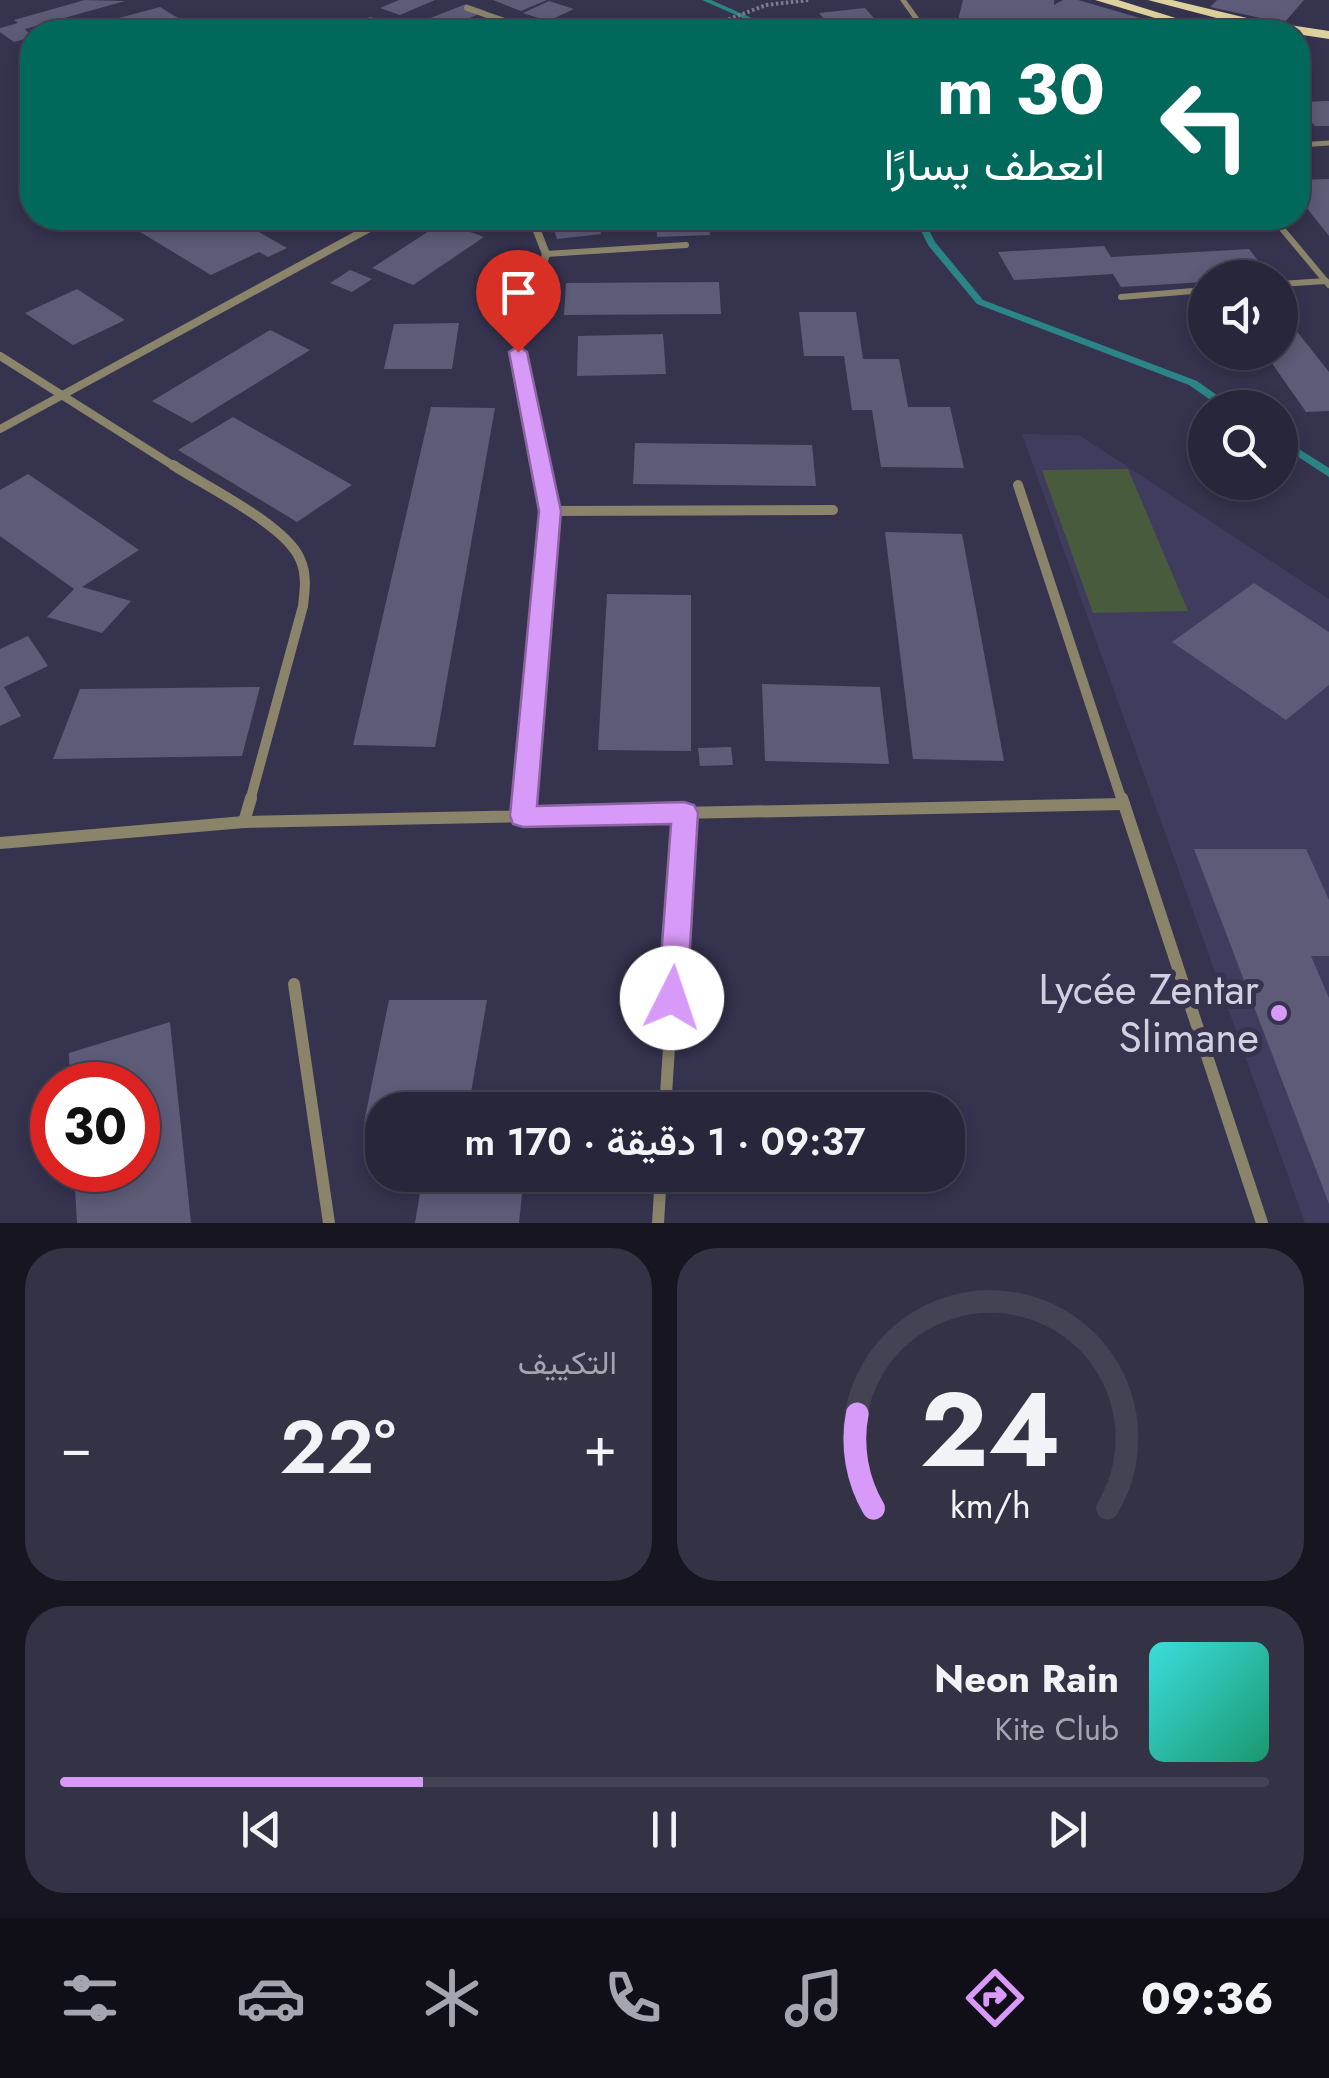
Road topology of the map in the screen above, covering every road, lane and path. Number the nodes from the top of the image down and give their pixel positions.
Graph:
1 (810, 0) edge
2 (1102, 0) edge
3 (1155, 0) edge
4 (467, 8) dead end
5 (502, 20) edge
6 (727, 20) edge
7 (1183, 20) edge
8 (1238, 20) edge
9 (366, 230) edge
10 (537, 230) edge
11 (1283, 230) edge
12 (686, 245) dead end
13 (546, 254) junction
14 (1327, 282) edge
15 (1298, 283) edge
16 (1188, 291) edge
17 (1122, 297) dead end
18 (0, 356) edge
19 (64, 394) junction
20 (0, 429) edge
21 (1018, 486) dead end
22 (833, 510) dead end
23 (550, 511) junction
24 (1124, 804) junction
25 (684, 813) junction
26 (523, 816) junction
27 (244, 822) junction
28 (0, 843) edge
29 (294, 984) dead end
30 (666, 1092) edge
31 (660, 1192) edge
32 (330, 1223) edge
33 (658, 1223) edge
34 (1262, 1223) edge

1 - 6 path
2 - 7 main road
3 - 8 main road
4 - 5 street
9 - 19 street
10 - 13 street
11 - 14 lane
12 - 13 lane
13 - 23 street
14 - 15 lane
16 - 17 lane
18 - 19 street
19 - 20 street
19 - 27 street
21 - 24 street
22 - 23 street
23 - 26 street
24 - 25 street
24 - 34 street
25 - 26 street
25 - 30 street
26 - 27 street
27 - 28 street
29 - 32 street
31 - 33 street

